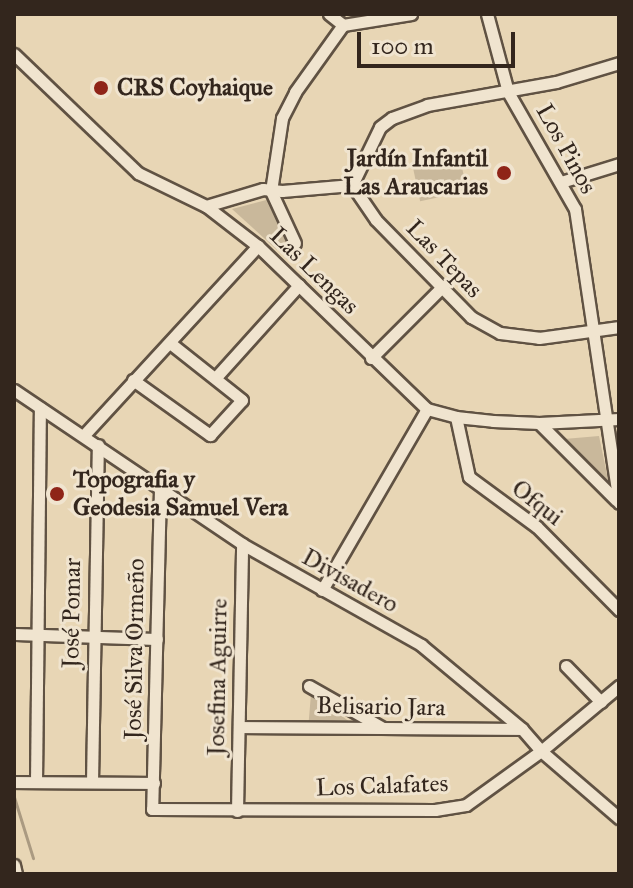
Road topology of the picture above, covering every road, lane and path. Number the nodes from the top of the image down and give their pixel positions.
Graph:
1 (329, 14) edge
2 (411, 14) edge
3 (487, 14) edge
4 (343, 25) junction
5 (14, 54) edge
6 (619, 63) edge
7 (508, 92) junction
8 (619, 164) edge
9 (561, 182) junction
10 (352, 185) junction
11 (271, 191) junction
12 (206, 206) junction
13 (295, 243) dead end
14 (258, 246) junction
15 (299, 285) junction
16 (443, 286) junction
17 (619, 327) edge
18 (595, 331) junction
19 (170, 343) junction
20 (371, 358) junction
21 (218, 375) dead end
22 (133, 380) junction
23 (14, 390) edge
24 (40, 408) junction
25 (427, 409) junction
26 (456, 417) junction
27 (613, 420) edge
28 (539, 423) junction
29 (84, 435) junction
30 (98, 445) junction
31 (160, 489) junction
32 (618, 501) edge
33 (242, 544) junction
34 (322, 590) junction
35 (619, 610) edge
36 (14, 634) edge
37 (38, 636) junction
38 (94, 638) junction
39 (157, 639) junction
40 (566, 666) dead end
41 (309, 686) dead end
42 (619, 686) edge
43 (601, 702) junction
44 (239, 727) junction
45 (522, 729) junction
46 (387, 730) junction
47 (541, 751) junction
48 (15, 782) edge
49 (36, 782) junction
50 (92, 782) junction
51 (154, 783) junction
52 (152, 809) joint
53 (237, 811) junction
54 (619, 818) edge
55 (14, 865) edge
56 (16, 874) edge

1 - 4 street
2 - 4 street
3 - 7 street, Los Pinos
4 - 11 street
5 - 12 street, Las Lengas
6 - 7 street
7 - 9 street, Los Pinos
7 - 10 street
8 - 9 street
9 - 18 street, Los Pinos
10 - 11 street
10 - 16 street, Las Tepas
11 - 12 street
11 - 13 street
12 - 14 street, Las Lengas
14 - 15 street, Las Lengas
14 - 19 street
15 - 20 street, Las Lengas
15 - 21 street
16 - 18 street, Las Tepas
16 - 20 street
17 - 18 street, Las Tepas
18 - 27 street, Los Pinos
19 - 22 street
19 - 22 street
20 - 25 street, Las Lengas
22 - 29 street
23 - 24 street, Divisadero
24 - 29 street, Divisadero
24 - 37 street
25 - 26 street, Las Lengas
25 - 34 street
26 - 28 street, Las Lengas
26 - 35 street, Ofqui
27 - 28 street, Las Lengas
27 - 32 street, Los Pinos
28 - 32 street, Los Pinos
29 - 30 street, Divisadero
30 - 31 street, Divisadero
30 - 38 street, José Pomar
31 - 33 street, Divisadero
31 - 39 street, José Silva Ormeño
33 - 34 street, Divisadero
33 - 44 street, Josefina Aguirre
34 - 45 street, Divisadero
36 - 37 street
37 - 38 street
37 - 49 street
38 - 39 street
38 - 50 street, José Pomar
39 - 51 street, José Silva Ormeño
40 - 43 street
41 - 46 street
42 - 43 street, Los Calafates
43 - 47 street, Los Calafates
44 - 46 street, Belisario Jara
44 - 53 street, Josefina Aguirre
45 - 46 street, Belisario Jara
45 - 47 street, Divisadero
47 - 53 street, Los Calafates
47 - 54 street, Divisadero
48 - 49 street
49 - 50 street
50 - 51 street
51 - 52 street, José Silva Ormeño
52 - 53 street, Los Calafates
55 - 56 street

